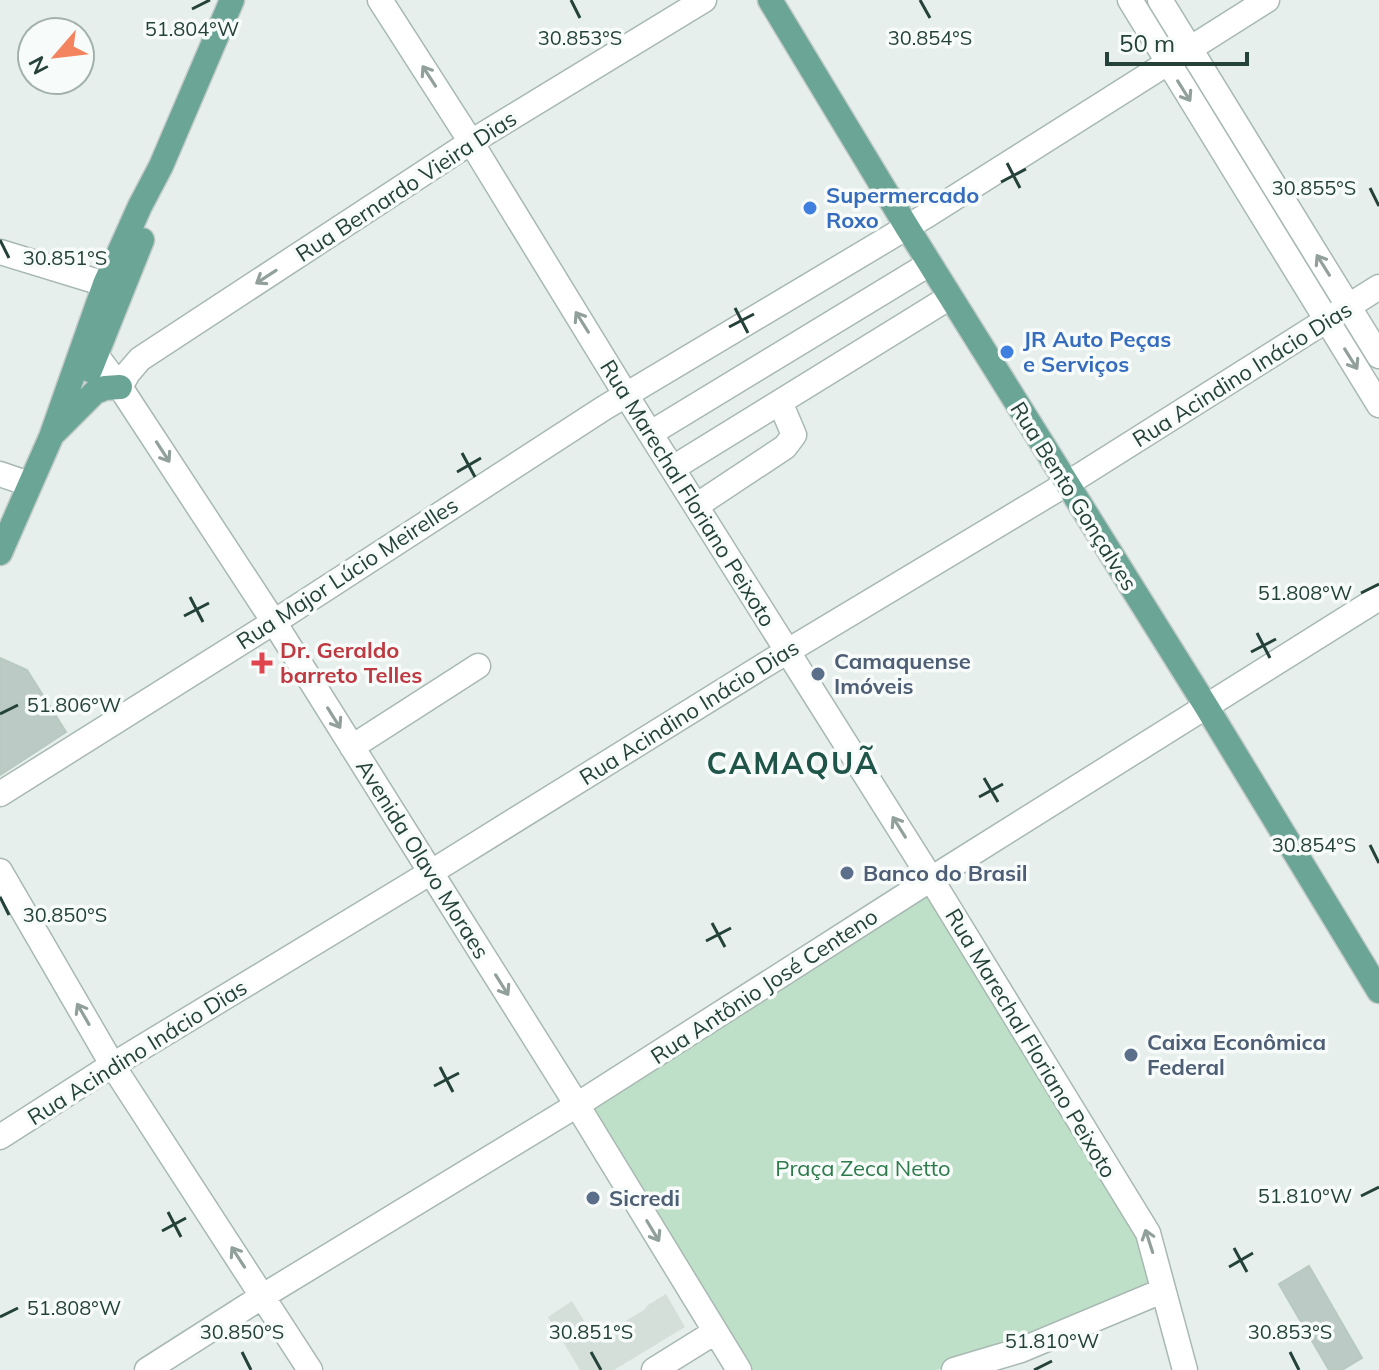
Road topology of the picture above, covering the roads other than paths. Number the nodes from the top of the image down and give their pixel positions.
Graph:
1 (232, 0) edge
2 (380, 0) edge
3 (704, 0) edge
4 (1130, 0) edge
5 (1160, 0) edge
6 (1267, 0) edge
7 (775, 1) edge
8 (1190, 49) junction
9 (1167, 63) junction
10 (471, 142) junction
11 (161, 166) junction
12 (907, 227) junction
13 (0, 252) edge
14 (929, 264) junction
15 (105, 284) junction
16 (1379, 287) edge
17 (950, 297) junction
18 (1349, 307) junction
19 (1327, 320) junction
20 (96, 355) junction
21 (1379, 356) edge
22 (120, 387) junction
23 (626, 395) junction
24 (780, 402) junction
25 (1379, 405) edge
26 (74, 413) junction
27 (651, 433) junction
28 (51, 437) junction
29 (711, 444) junction
30 (673, 468) junction
31 (0, 474) edge
32 (734, 481) junction
33 (1066, 483) junction
34 (29, 484) junction
35 (696, 506) junction
36 (0, 553) edge
37 (1379, 598) edge
38 (274, 622) junction
39 (788, 652) junction
40 (478, 666) dead end
41 (1206, 706) junction
42 (352, 747) junction
43 (0, 794) edge
44 (0, 871) edge
45 (430, 871) junction
46 (931, 879) junction
47 (1379, 991) edge
48 (113, 1066) junction
49 (577, 1105) junction
50 (0, 1137) edge
51 (1162, 1291) junction
52 (263, 1296) junction
53 (715, 1332) junction
54 (147, 1370) edge
55 (310, 1370) edge
56 (654, 1370) edge
57 (739, 1370) edge
58 (954, 1370) edge
59 (1185, 1370) edge

1 - 11 main road
10 -> 2 street, Rua Marechal Floriano Peixoto
3 - 10 street, Rua Bernardo Vieira Dias
4 - 9 street
5 - 8 street
6 - 8 street, Rua Major Lúcio Meirelles
7 - 12 main road, Rua Bento Gonçalves
8 - 9 street, Rua Major Lúcio Meirelles
18 -> 8 street
9 - 12 street, Rua Major Lúcio Meirelles
9 -> 19 street
10 -> 22 street, Rua Bernardo Vieira Dias
23 -> 10 street, Rua Marechal Floriano Peixoto
11 - 15 main road
11 - 20 main road
12 - 14 main road, Rua Bento Gonçalves
12 - 23 street, Rua Major Lúcio Meirelles
13 - 15 street
14 - 17 main road, Rua Bento Gonçalves
14 - 27 street
15 - 20 main road
15 - 28 main road
16 - 18 street, Rua Acindino Inácio Dias
17 - 24 street
17 - 33 main road, Rua Bento Gonçalves
18 - 19 street, Rua Acindino Inácio Dias
18 - 21 street
19 -> 25 street
19 - 33 street, Rua Acindino Inácio Dias
20 - 22 street, Avenida Olavo Moraes
20 - 26 main road
22 - 26 main road
22 -> 38 street, Avenida Olavo Moraes
23 - 27 street, Rua Marechal Floriano Peixoto
23 - 38 street, Rua Major Lúcio Meirelles
24 - 29 street
24 - 32 street
26 - 28 main road
27 - 30 street, Rua Marechal Floriano Peixoto
28 - 34 main road
29 - 30 street
29 - 32 street
30 - 35 street, Rua Marechal Floriano Peixoto
31 - 34 street
32 - 35 street
33 - 39 street, Rua Acindino Inácio Dias
33 - 41 main road, Rua Bento Gonçalves
34 - 36 main road
35 - 39 street, Rua Marechal Floriano Peixoto
37 - 41 street, Rua Antônio José Centeno
38 -> 42 street, Avenida Olavo Moraes
38 - 43 street, Rua Major Lúcio Meirelles
39 - 45 street, Rua Acindino Inácio Dias
46 -> 39 street, Rua Marechal Floriano Peixoto
40 - 42 street
41 - 46 street, Rua Antônio José Centeno
41 - 47 main road, Rua Bento Gonçalves
42 - 45 street, Avenida Olavo Moraes
48 -> 44 street
45 - 48 street, Rua Acindino Inácio Dias
45 -> 49 street, Avenida Olavo Moraes
46 - 49 street, Rua Antônio José Centeno
51 -> 46 street, Rua Marechal Floriano Peixoto
48 - 50 street, Rua Acindino Inácio Dias
52 -> 48 street
49 - 52 street, Rua Antônio José Centeno
49 -> 53 street, Avenida Olavo Moraes
51 - 58 street
51 - 59 street, Rua Marechal Floriano Peixoto
52 - 54 street, Rua Antônio José Centeno
52 - 55 street
53 - 56 street
53 - 57 street, Avenida Olavo Moraes

